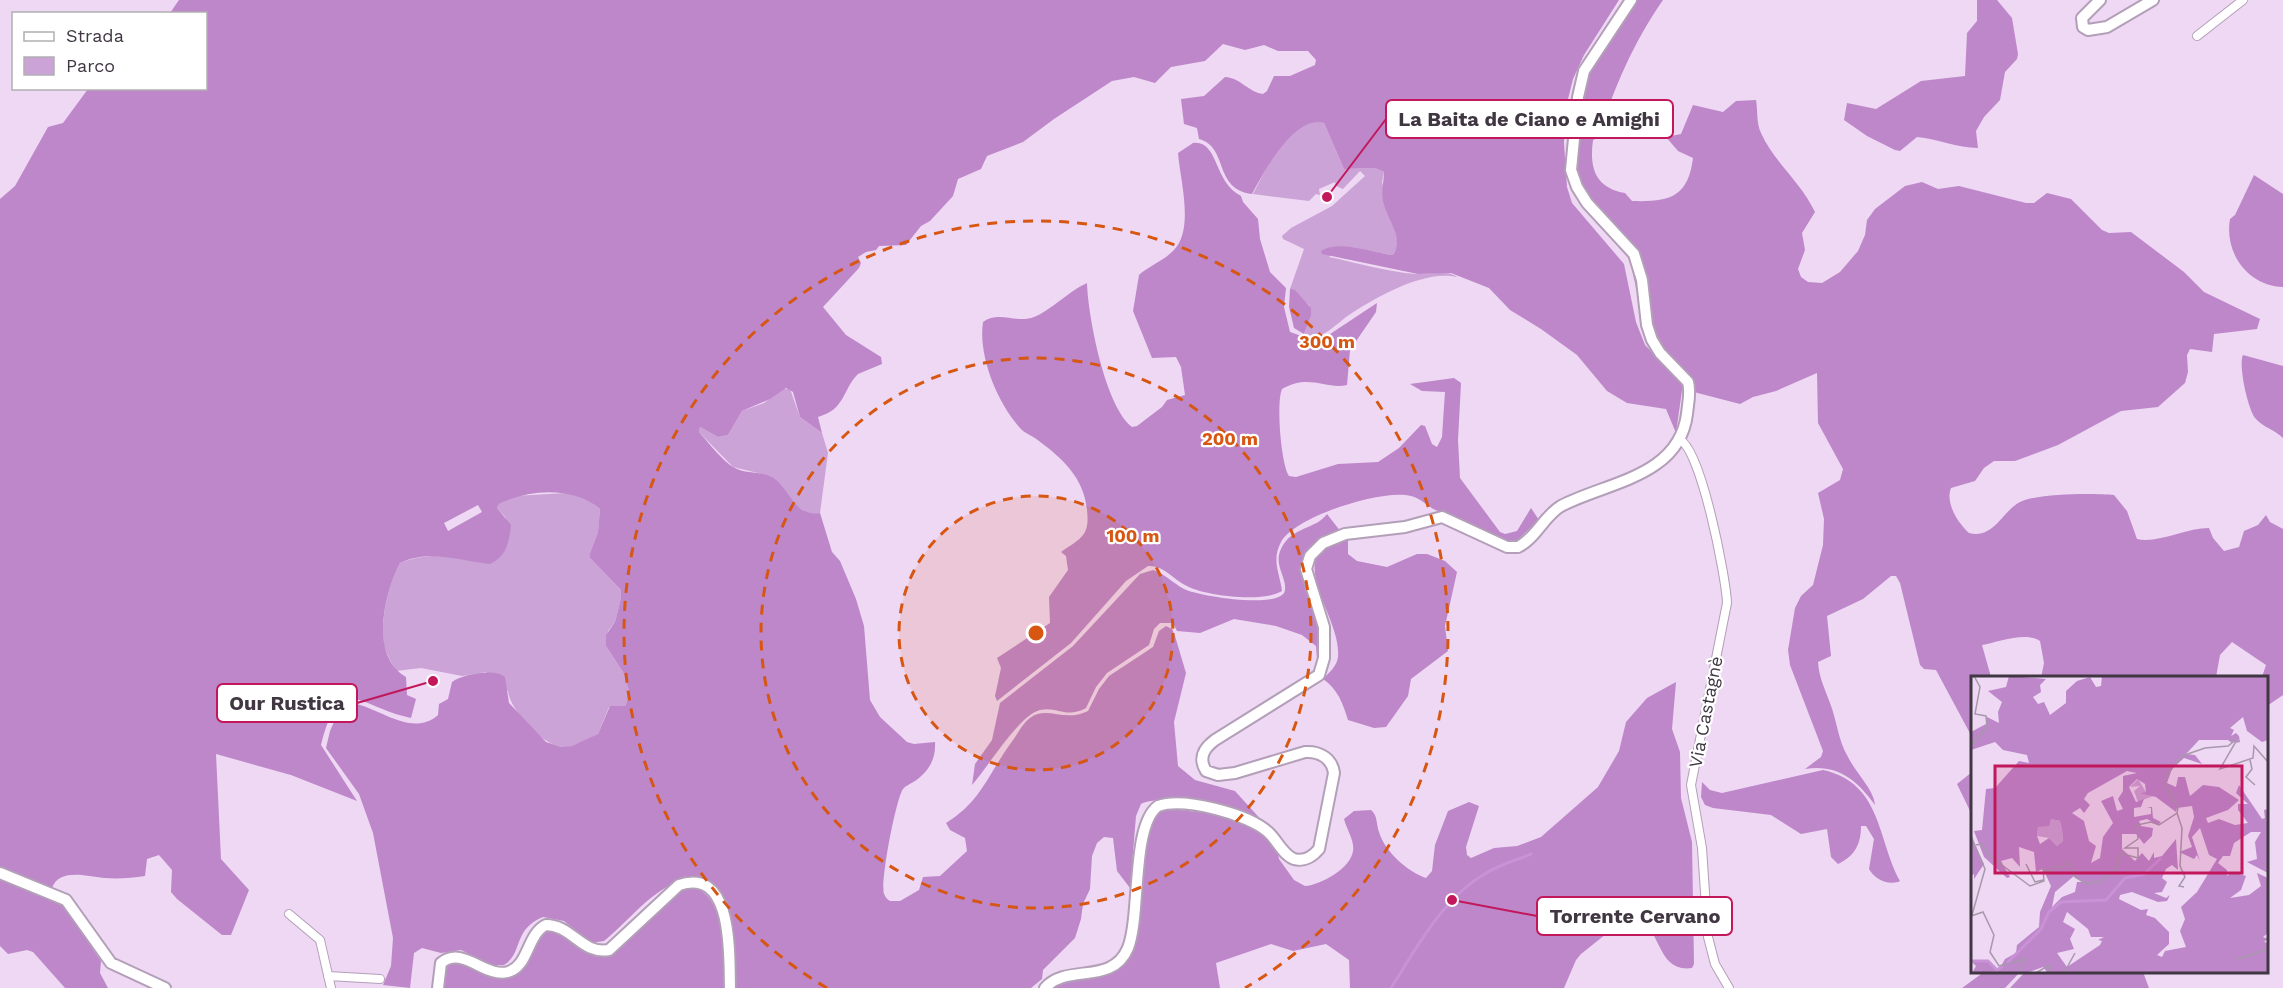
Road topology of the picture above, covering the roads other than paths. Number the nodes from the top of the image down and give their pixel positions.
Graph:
1 (1631, 0) edge
2 (2100, 0) edge
3 (2153, 0) edge
4 (2243, 0) edge
5 (2196, 36) dead end
6 (1680, 440) junction
7 (0, 873) edge
8 (289, 914) dead end
9 (328, 976) junction
10 (380, 979) dead end
11 (165, 988) edge
12 (331, 988) edge
13 (438, 988) edge
14 (730, 988) edge
15 (1045, 988) edge
16 (1729, 988) edge

1 - 6 street
2 - 3 street
4 - 5 street
6 - 15 street
6 - 16 street, Via Castagnè
7 - 11 street
8 - 9 street
9 - 10 street
9 - 12 street
13 - 14 street

